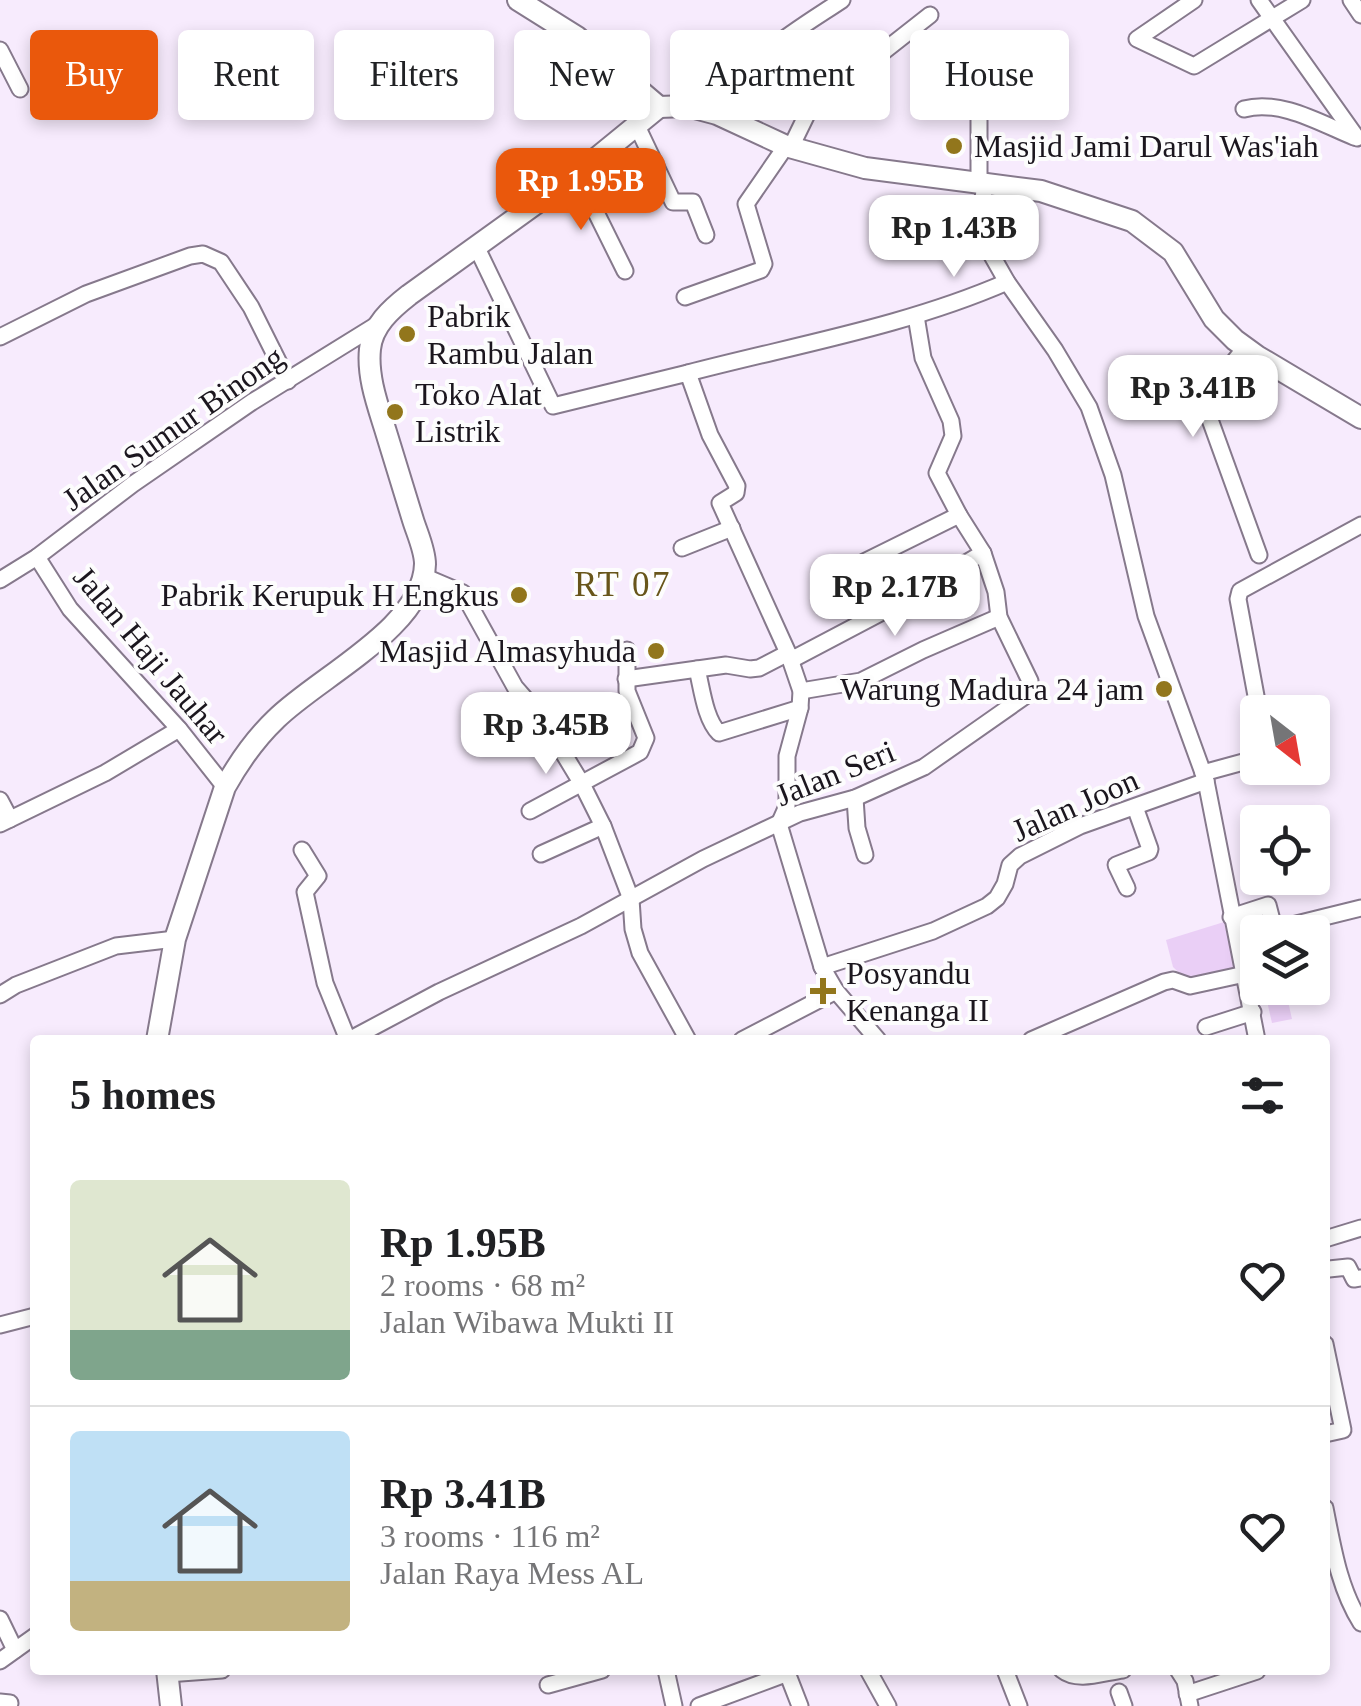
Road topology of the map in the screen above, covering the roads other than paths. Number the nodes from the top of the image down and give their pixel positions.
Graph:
1 (518, 0) edge
2 (842, 0) edge
3 (1194, 0) edge
4 (1259, 0) edge
5 (1302, 0) edge
6 (1352, 0) edge
7 (930, 15) dead end
8 (1361, 15) edge
9 (1272, 19) junction
10 (798, 30) edge
11 (0, 50) edge
12 (20, 89) dead end
13 (659, 107) junction
14 (670, 107) edge
15 (1244, 109) dead end
16 (730, 120) edge
17 (979, 120) edge
18 (638, 126) junction
19 (1359, 140) edge
20 (788, 146) junction
21 (576, 174) junction
22 (982, 184) junction
23 (706, 235) dead end
24 (476, 248) junction
25 (625, 271) dead end
26 (1007, 282) junction
27 (685, 297) dead end
28 (916, 316) junction
29 (378, 324) junction
30 (0, 337) edge
31 (1244, 348) junction
32 (688, 373) junction
33 (288, 381) junction
34 (1361, 418) edge
35 (959, 514) junction
36 (1361, 525) edge
37 (732, 528) junction
38 (682, 548) dead end
39 (983, 553) junction
40 (1259, 555) dead end
41 (37, 556) junction
42 (864, 562) dead end
43 (423, 576) junction
44 (0, 580) edge
45 (999, 617) junction
46 (627, 650) dead end
47 (789, 657) junction
48 (698, 669) junction
49 (626, 679) junction
50 (1257, 695) edge
51 (800, 700) junction
52 (179, 729) junction
53 (1240, 764) edge
54 (1204, 777) junction
55 (582, 784) junction
56 (226, 786) junction
57 (855, 798) junction
58 (0, 800) edge
59 (1135, 806) junction
60 (530, 811) dead end
61 (5, 822) edge
62 (779, 824) junction
63 (603, 826) junction
64 (302, 850) dead end
65 (542, 854) dead end
66 (864, 855) dead end
67 (1127, 888) dead end
68 (631, 900) junction
69 (1361, 908) edge
70 (1231, 917) junction
71 (175, 939) junction
72 (1240, 954) edge
73 (822, 968) junction
74 (1240, 975) edge
75 (836, 991) junction
76 (0, 995) edge
77 (1252, 1005) edge
78 (1253, 1012) junction
79 (778, 1022) junction
80 (1206, 1028) dead end
81 (158, 1035) edge
82 (346, 1035) edge
83 (357, 1035) edge
84 (685, 1035) edge
85 (752, 1035) edge
86 (781, 1035) edge
87 (874, 1035) edge
88 (1042, 1035) edge
89 (1256, 1035) edge
90 (1361, 1228) edge
91 (1330, 1237) edge
92 (1330, 1269) edge
93 (1361, 1278) edge
94 (30, 1317) edge
95 (0, 1326) edge
96 (1330, 1369) edge
97 (1361, 1427) edge
98 (1342, 1430) junction
99 (1330, 1433) edge
100 (1330, 1533) edge
101 (0, 1619) edge
102 (1361, 1623) edge
103 (30, 1640) edge
104 (15, 1650) junction
105 (0, 1662) edge
106 (167, 1675) edge
107 (583, 1675) edge
108 (667, 1675) edge
109 (779, 1675) edge
110 (788, 1675) edge
111 (871, 1675) edge
112 (1007, 1675) edge
113 (1181, 1675) edge
114 (1247, 1675) edge
115 (548, 1684) dead end
116 (1188, 1700) edge
117 (171, 1706) edge
118 (674, 1706) edge
119 (698, 1706) edge
120 (800, 1706) edge
121 (888, 1706) edge
122 (1018, 1706) edge

1 - 13 main road
2 - 10 street
3 - 9 street
4 - 9 street
5 - 9 street
6 - 8 street
7 - 20 street
9 - 19 street
11 - 12 street
13 - 14 main road
13 - 18 main road
15 - 19 street
16 - 20 main road
17 - 22 street
18 - 21 main road
18 - 23 street
20 - 22 main road
20 - 27 street
21 - 24 main road
21 - 25 street
22 - 26 street
22 - 31 main road
24 - 29 main road
24 - 32 street
26 - 28 street
26 - 54 street
28 - 32 street
28 - 35 street, Jalan Seri
29 - 33 street, Jalan Sumur Binong
29 - 43 main road
30 - 33 street
31 - 34 main road
31 - 40 street
32 - 37 street
33 - 41 street, Jalan Sumur Binong
35 - 39 street, Jalan Seri
35 - 42 street
36 - 50 street
37 - 38 street
37 - 47 street
39 - 45 street, Jalan Seri
39 - 47 street
41 - 44 street, Jalan Sumur Binong
41 - 52 street, Jalan Haji Jauhar
43 - 55 street
43 - 56 main road
45 - 51 street
45 - 57 street, Jalan Seri
46 - 49 street
47 - 48 street
47 - 51 street
48 - 49 street
48 - 51 street
49 - 55 street
51 - 62 street
52 - 56 street, Jalan Haji Jauhar
52 - 61 street
53 - 54 street, Jalan Joon
54 - 59 street, Jalan Joon
54 - 70 street
55 - 60 street
55 - 63 street
56 - 71 main road
57 - 62 street, Jalan Seri
57 - 66 street
58 - 61 street
59 - 67 street
59 - 73 street, Jalan Joon
62 - 68 street, Jalan Seri
62 - 73 street
63 - 65 street
63 - 68 street
64 - 82 street
68 - 83 street, Jalan Seri
68 - 84 street
69 - 70 street
70 - 72 street
71 - 76 street
71 - 81 main road
73 - 75 street
74 - 88 street
75 - 79 street
75 - 87 street
77 - 78 street
78 - 80 street
78 - 89 street
79 - 85 street
79 - 86 street
90 - 91 street
92 - 93 street
94 - 95 street
96 - 98 street
97 - 98 street
98 - 99 street
100 - 102 street
101 - 104 street
103 - 104 street
104 - 105 street
106 - 117 main road
107 - 115 street
108 - 118 street
109 - 119 street
110 - 120 street
111 - 121 street
112 - 122 street
113 - 116 street
114 - 116 street

